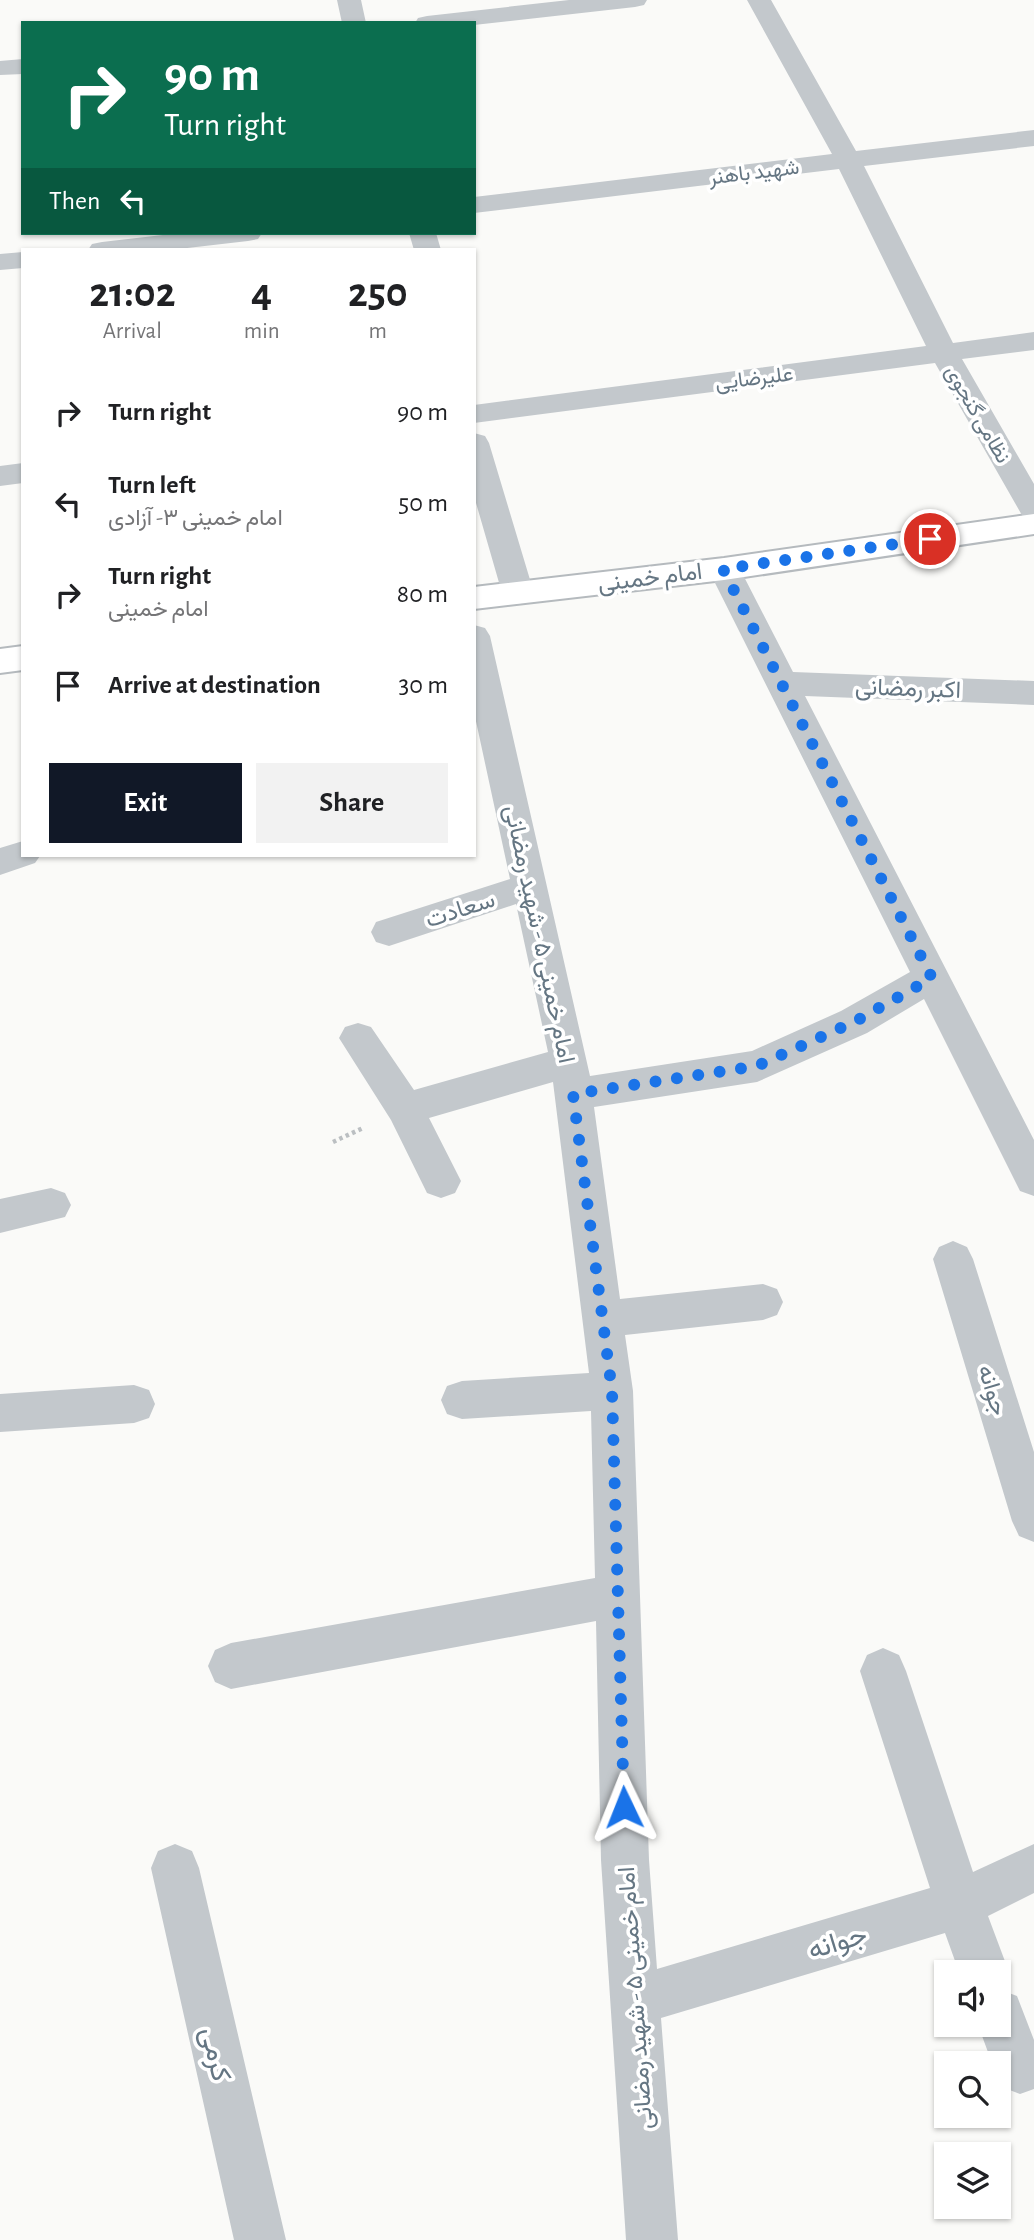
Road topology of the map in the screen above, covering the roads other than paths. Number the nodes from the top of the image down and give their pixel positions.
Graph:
1 (349, 0) edge
2 (635, 0) edge
3 (760, 0) edge
4 (354, 21) edge
5 (445, 21) edge
6 (21, 66) edge
7 (0, 68) edge
8 (1034, 138) edge
9 (848, 160) junction
10 (476, 205) edge
11 (231, 235) edge
12 (119, 248) edge
13 (21, 260) edge
14 (0, 262) edge
15 (1034, 341) edge
16 (944, 353) junction
17 (476, 414) edge
18 (476, 450) edge
19 (21, 473) edge
20 (0, 476) edge
21 (1034, 510) edge
22 (1034, 524) edge
23 (723, 569) junction
24 (518, 593) junction
25 (476, 598) edge
26 (476, 655) edge
27 (21, 658) edge
28 (0, 661) edge
29 (782, 683) junction
30 (1034, 693) edge
31 (484, 729) edge
32 (21, 855) edge
33 (0, 862) edge
34 (530, 886) junction
35 (389, 932) dead end
36 (932, 978) junction
37 (358, 1038) dead end
38 (571, 1078) junction
39 (405, 1109) junction
40 (1034, 1179) edge
41 (441, 1181) dead end
42 (51, 1205) dead end
43 (0, 1216) edge
44 (953, 1259) dead end
45 (763, 1302) dead end
46 (602, 1319) junction
47 (612, 1391) junction
48 (462, 1400) dead end
49 (134, 1404) dead end
50 (0, 1413) edge
51 (1034, 1521) edge
52 (618, 1595) junction
53 (231, 1666) dead end
54 (883, 1671) dead end
55 (175, 1868) dead end
56 (1034, 1868) edge
57 (959, 1904) junction
58 (980, 1960) edge
59 (635, 2001) junction
60 (1008, 2037) edge
61 (1020, 2069) dead end
62 (260, 2240) edge
63 (652, 2240) edge

1 - 4 street
2 - 5 street
3 - 9 street, نظامی گنجوی
6 - 7 street
8 - 9 street, شهید باهنر
9 - 10 street, شهید باهنر
9 - 16 street, نظامی گنجوی
11 - 12 street
13 - 14 street
15 - 16 street, علیرضایی
16 - 17 street, علیرضایی
16 - 21 street, نظامی گنجوی
18 - 24 street
19 - 20 street
22 - 23 main road, امام خمینی
23 - 24 main road, امام خمینی
23 - 29 street
24 - 25 main road, امام خمینی
26 - 31 street, امام خمینی ۵ - شهید رمضانی
27 - 28 main road
29 - 30 street, اکبر رمضانی
29 - 36 street
31 - 34 street, امام خمینی ۵ - شهید رمضانی
32 - 33 street
34 - 35 street, سعادت
34 - 38 street, امام خمینی ۵ - شهید رمضانی
36 - 38 street
36 - 40 street
37 - 39 street
38 - 39 street
38 - 46 street, امام خمینی ۵ - شهید رمضانی
39 - 41 street
42 - 43 street
44 - 51 street, جوانه
45 - 46 street
46 - 47 street, امام خمینی ۵ - شهید رمضانی
47 - 48 street
47 - 52 street, امام خمینی ۵ - شهید رمضانی
49 - 50 street
52 - 53 street
52 - 59 street, امام خمینی ۵ - شهید رمضانی
54 - 57 street
55 - 62 street, کرمی
56 - 57 street, جوانه
57 - 58 street
57 - 59 street, جوانه
59 - 63 street, امام خمینی ۵ - شهید رمضانی
60 - 61 street

